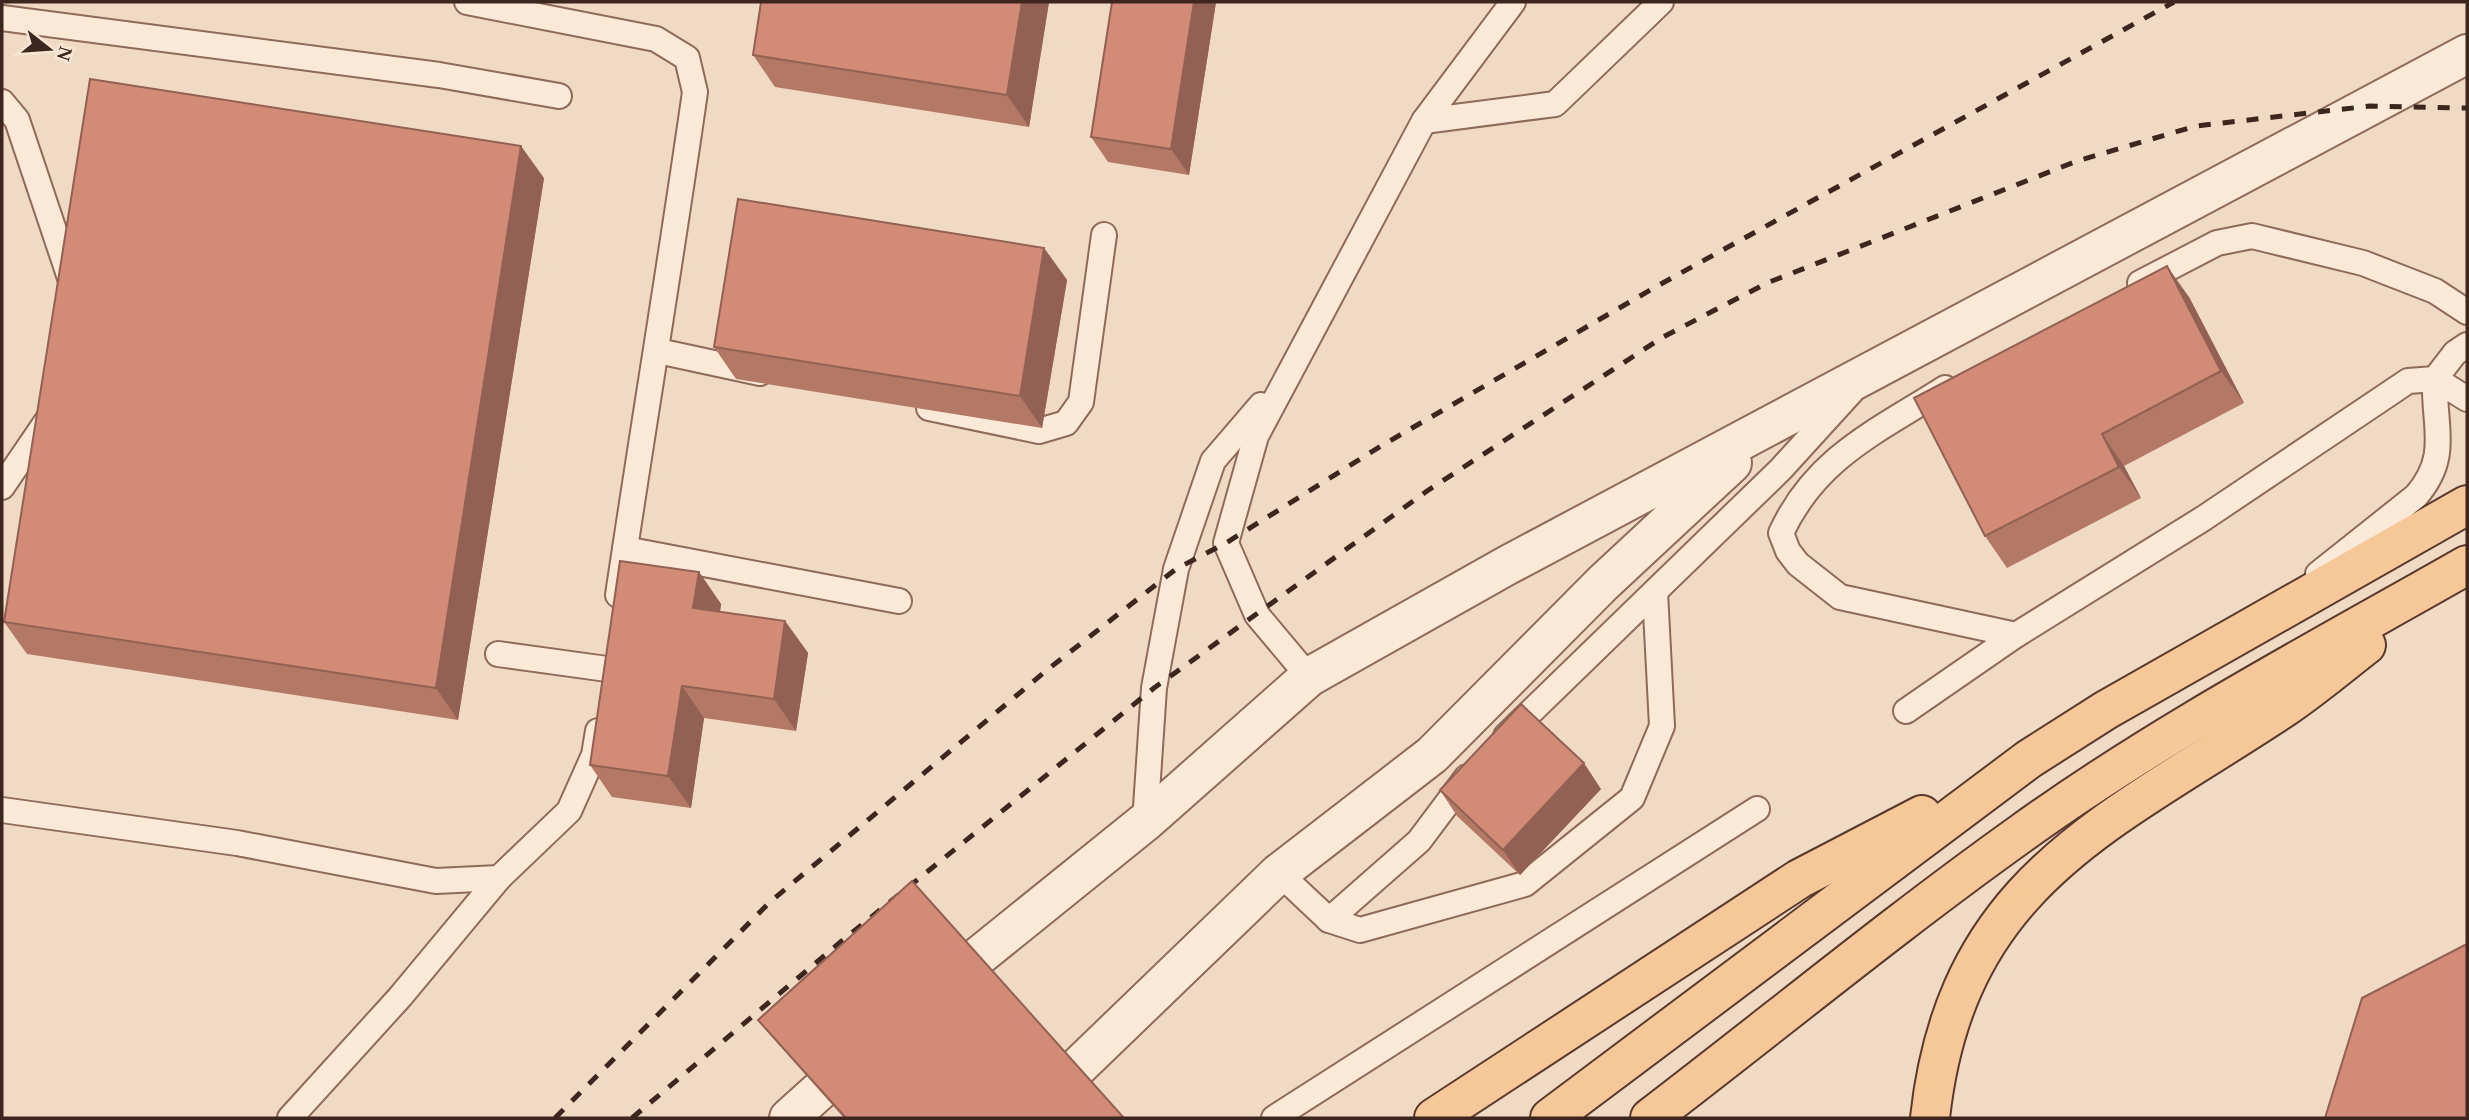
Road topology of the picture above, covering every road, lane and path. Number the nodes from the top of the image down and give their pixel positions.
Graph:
1 (467, 2) edge
2 (1513, 2) edge
3 (1661, 2) edge
4 (2, 18) edge
5 (2467, 54) edge
6 (559, 96) dead end
7 (2, 103) edge
8 (1424, 121) junction
9 (1104, 235) dead end
10 (2121, 293) edge
11 (72, 305) edge
12 (2467, 313) edge
13 (2467, 345) edge
14 (658, 351) junction
15 (1295, 365) junction
16 (1966, 374) edge
17 (780, 377) edge
18 (1864, 377) junction
19 (2435, 379) junction
20 (57, 387) edge
21 (2467, 399) edge
22 (903, 403) edge
23 (1770, 428) junction
24 (2, 487) edge
25 (2467, 505) edge
26 (625, 549) junction
27 (2467, 566) edge
28 (1655, 592) junction
29 (899, 601) dead end
30 (615, 616) edge
31 (2246, 631) junction
32 (2016, 635) junction
33 (611, 642) edge
34 (1541, 643) junction
35 (498, 654) dead end
36 (607, 669) junction
37 (1309, 677) junction
38 (1554, 692) junction
39 (1906, 711) dead end
40 (2029, 759) junction
41 (1757, 808) dead end
42 (2, 810) edge
43 (1145, 822) junction
44 (1279, 873) junction
45 (499, 878) junction
46 (1329, 920) junction
47 (290, 1118) edge
48 (789, 1118) edge
49 (1025, 1118) edge
50 (1274, 1118) edge
51 (1434, 1118) edge
52 (1550, 1118) edge
53 (1650, 1118) edge
54 (1930, 1118) edge

1 - 14 lane
2 - 8 lane
3 - 8 lane
4 - 6 lane
5 - 18 street
7 - 11 lane
8 - 15 lane
9 - 22 lane
10 - 12 lane
13 - 19 lane
14 - 17 lane
14 - 26 lane
15 - 37 lane
15 - 43 lane
16 - 32 lane
18 - 23 street
18 - 28 lane
19 - 21 lane
19 - 31 lane
19 - 32 lane
20 - 24 lane
23 - 34 street
23 - 37 street
25 - 31 main road
26 - 29 lane
26 - 30 lane
27 - 53 main road
27 - 54 main road
28 - 38 lane
28 - 46 lane
31 - 40 main road
32 - 39 lane
33 - 36 lane
34 - 38 lane
34 - 44 street
35 - 36 lane
36 - 45 lane
37 - 43 street
38 - 46 lane
40 - 51 main road
40 - 52 main road
41 - 50 lane
42 - 45 lane
43 - 48 street
44 - 46 lane
44 - 49 street
45 - 47 lane

